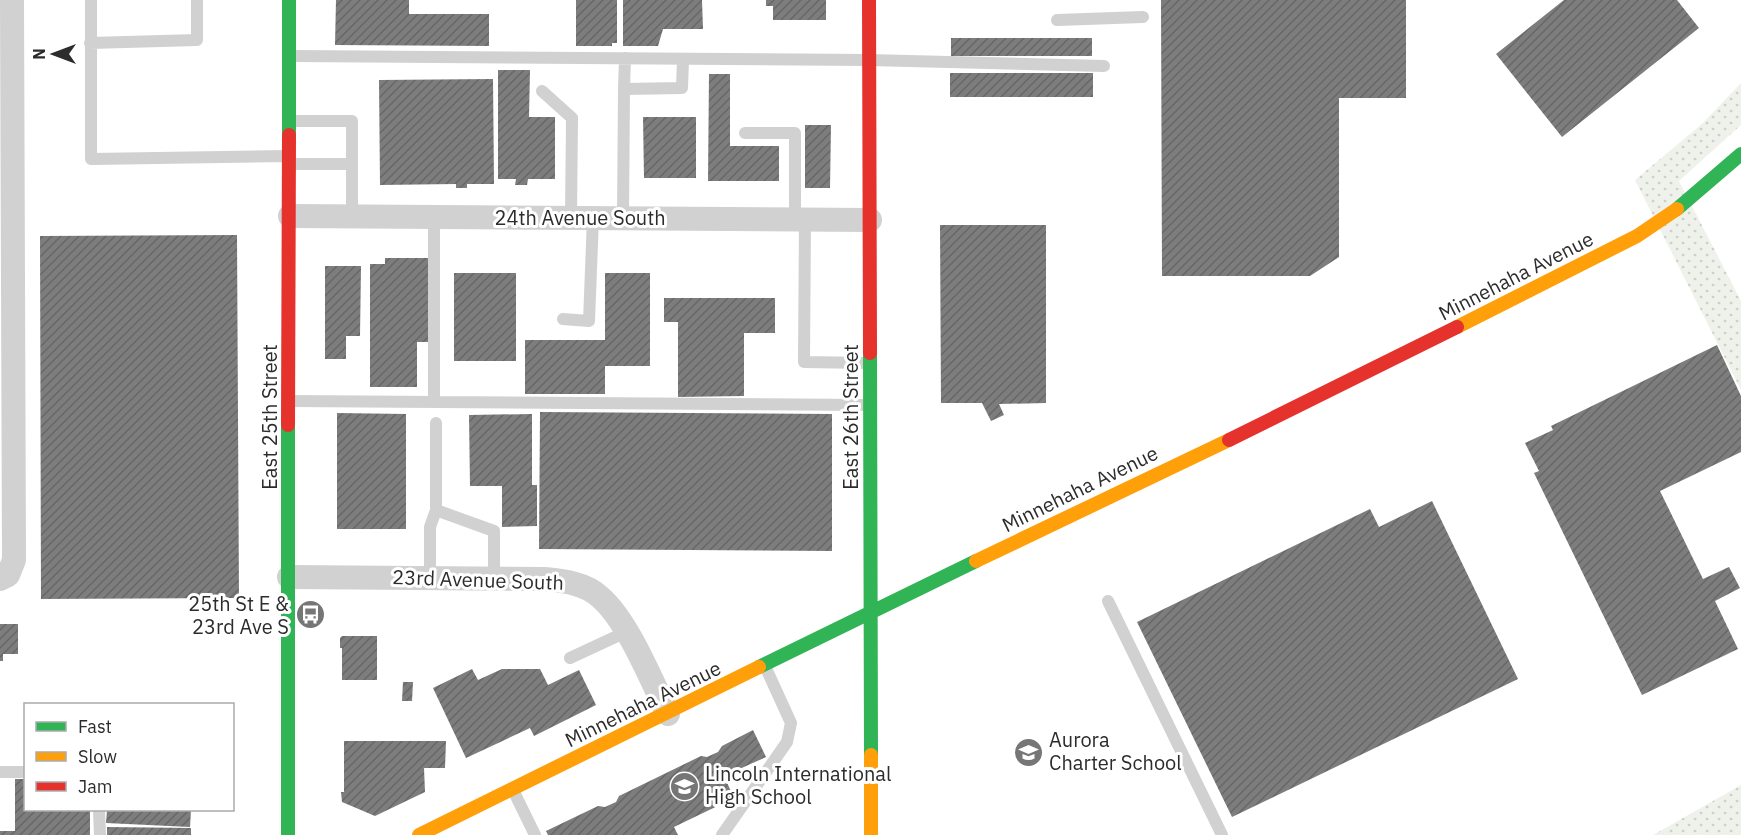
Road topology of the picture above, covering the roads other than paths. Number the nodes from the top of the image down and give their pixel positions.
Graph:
1 (12, 0) edge
2 (91, 0) edge
3 (197, 0) edge
4 (289, 0) edge
5 (869, 0) edge
6 (1143, 17) dead end
7 (1057, 20) dead end
8 (90, 43) junction
9 (6, 55) edge
10 (290, 56) junction
11 (625, 58) junction
12 (683, 58) junction
13 (869, 60) junction
14 (1104, 66) dead end
15 (624, 89) junction
16 (542, 91) dead end
17 (290, 121) junction
18 (746, 133) dead end
19 (1741, 154) edge
20 (290, 160) junction
21 (352, 164) junction
22 (290, 216) junction
23 (352, 216) junction
24 (434, 217) junction
25 (6, 218) edge
26 (582, 218) junction
27 (623, 218) junction
28 (800, 219) junction
29 (870, 220) junction
30 (563, 320) dead end
31 (870, 363) junction
32 (7, 399) edge
33 (290, 401) junction
34 (434, 402) junction
35 (871, 405) junction
36 (436, 423) dead end
37 (436, 510) junction
38 (4, 577) edge
39 (289, 577) junction
40 (430, 578) junction
41 (494, 578) junction
42 (1108, 601) dead end
43 (870, 612) junction
44 (626, 632) junction
45 (570, 658) dead end
46 (764, 665) junction
47 (668, 714) junction
48 (0, 772) edge
49 (24, 772) edge
50 (512, 790) junction
51 (99, 811) edge
52 (100, 835) edge
53 (288, 835) edge
54 (419, 835) edge
55 (535, 835) edge
56 (722, 835) edge
57 (872, 835) edge
58 (1222, 835) edge

1 - 9 street
2 - 8 lane
3 - 8 lane
4 - 10 street, East 25th Street
5 - 13 street, East 26th Street
6 - 7 lane
8 - 20 lane
9 - 25 street
10 - 11 lane
10 - 17 street, East 25th Street
11 - 12 lane
11 - 15 lane
12 - 13 lane
12 - 15 lane
13 - 14 lane
13 - 29 street, East 26th Street
15 - 27 lane
16 - 26 lane
17 - 20 street, East 25th Street
17 - 21 lane
18 - 28 lane
19 - 43 street, Minnehaha Avenue
20 - 21 lane
20 - 22 street, East 25th Street
21 - 23 lane
22 - 23 street, 24th Avenue South
22 - 33 street, East 25th Street
23 - 24 street, 24th Avenue South
24 - 26 street, 24th Avenue South
24 - 34 lane
25 - 32 street
26 - 27 street, 24th Avenue South
26 - 30 lane
27 - 28 street, 24th Avenue South
28 - 29 street, 24th Avenue South
28 - 31 lane
29 - 31 street, East 26th Street
31 - 35 street, East 26th Street
32 - 38 street
33 - 34 lane
33 - 39 street, East 25th Street
34 - 35 lane
35 - 43 street, East 26th Street
36 - 37 lane
37 - 40 lane
37 - 41 lane
39 - 40 street, 23rd Avenue South
39 - 53 street, East 25th Street
40 - 41 street, 23rd Avenue South
41 - 44 street, 23rd Avenue South
42 - 58 lane
43 - 46 street, Minnehaha Avenue
43 - 57 street, East 26th Street
44 - 45 lane
44 - 47 street, 23rd Avenue South
46 - 47 street, Minnehaha Avenue
46 - 56 lane
47 - 50 street, Minnehaha Avenue
48 - 49 lane
50 - 54 street, Minnehaha Avenue
50 - 55 lane
51 - 52 lane

